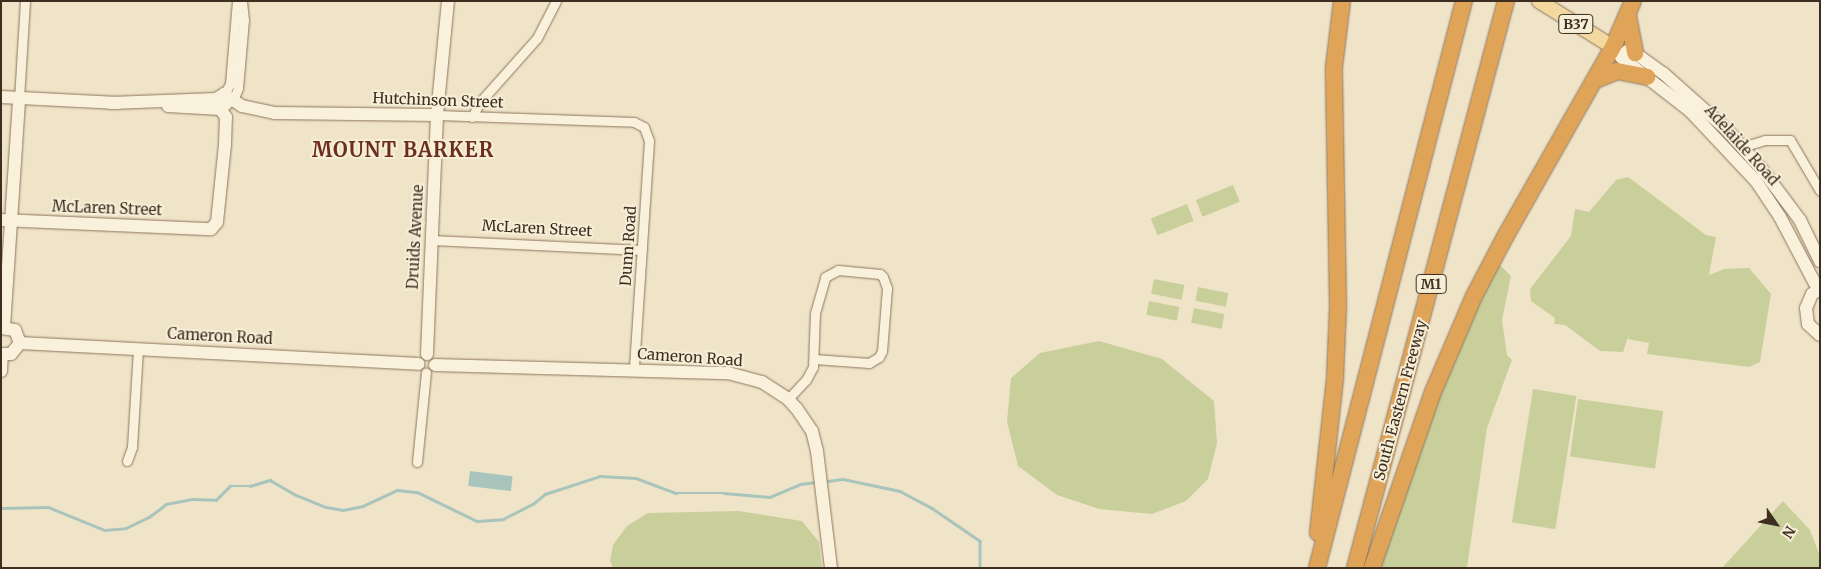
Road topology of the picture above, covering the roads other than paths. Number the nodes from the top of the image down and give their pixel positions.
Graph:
1 (26, 1) edge
2 (237, 1) edge
3 (242, 1) edge
4 (448, 1) edge
5 (556, 1) edge
6 (1342, 1) edge
7 (1464, 1) edge
8 (1506, 1) edge
9 (1539, 1) edge
10 (1630, 8) edge
11 (1613, 47) junction
12 (1635, 53) junction
13 (1647, 77) junction
14 (1595, 80) junction
15 (1, 97) edge
16 (228, 97) junction
17 (19, 99) junction
18 (111, 103) junction
19 (220, 109) junction
20 (438, 115) junction
21 (472, 117) junction
22 (644, 127) joint
23 (1742, 147) junction
24 (1820, 191) edge
25 (6, 220) edge
26 (431, 240) junction
27 (642, 250) junction
28 (1820, 261) edge
29 (1819, 289) edge
30 (2, 327) edge
31 (1820, 335) edge
32 (20, 343) junction
33 (138, 348) junction
34 (2, 354) edge
35 (814, 359) junction
36 (426, 367) junction
37 (634, 369) junction
38 (1, 371) edge
39 (788, 399) junction
40 (127, 461) dead end
41 (417, 462) dead end
42 (831, 568) edge
43 (1316, 568) edge
44 (1355, 568) edge
45 (1372, 568) edge

1 - 17 street
2 - 16 street
3 - 16 street
4 - 20 street, Druids Avenue
5 - 21 street
6 - 43 highway
7 - 43 highway, M1
8 - 44 highway, South Eastern Freeway / M1
9 - 11 main road, Adelaide Road / B37
10 - 11 highway
10 - 12 highway
11 - 12 street, Adelaide Road / B37
11 - 13 street, Adelaide Road / B37
11 - 14 highway
12 - 23 street, Adelaide Road / B37
13 - 14 highway
13 - 29 street, Adelaide Road / B37
14 - 45 highway
15 - 17 street
16 - 18 street
16 - 19 street
16 - 20 street, Hutchinson Street
17 - 18 street
17 - 25 street
18 - 19 street
19 - 25 street, McLaren Street
20 - 21 street, Hutchinson Street
20 - 26 street, Druids Avenue
21 - 22 street, Hutchinson Street
22 - 27 street, Dunn Road
23 - 24 street
23 - 28 street, Adelaide Road / B37
25 - 30 street
26 - 27 street, McLaren Street
26 - 36 street, Druids Avenue
27 - 37 street, Dunn Road
29 - 31 street
30 - 32 street
32 - 33 street, Cameron Road
32 - 34 street
33 - 36 street, Cameron Road
33 - 40 street
34 - 38 street
35 - 35 street
35 - 39 street
36 - 37 street, Cameron Road
36 - 41 street
37 - 39 street, Cameron Road
39 - 42 street, Cameron Road

